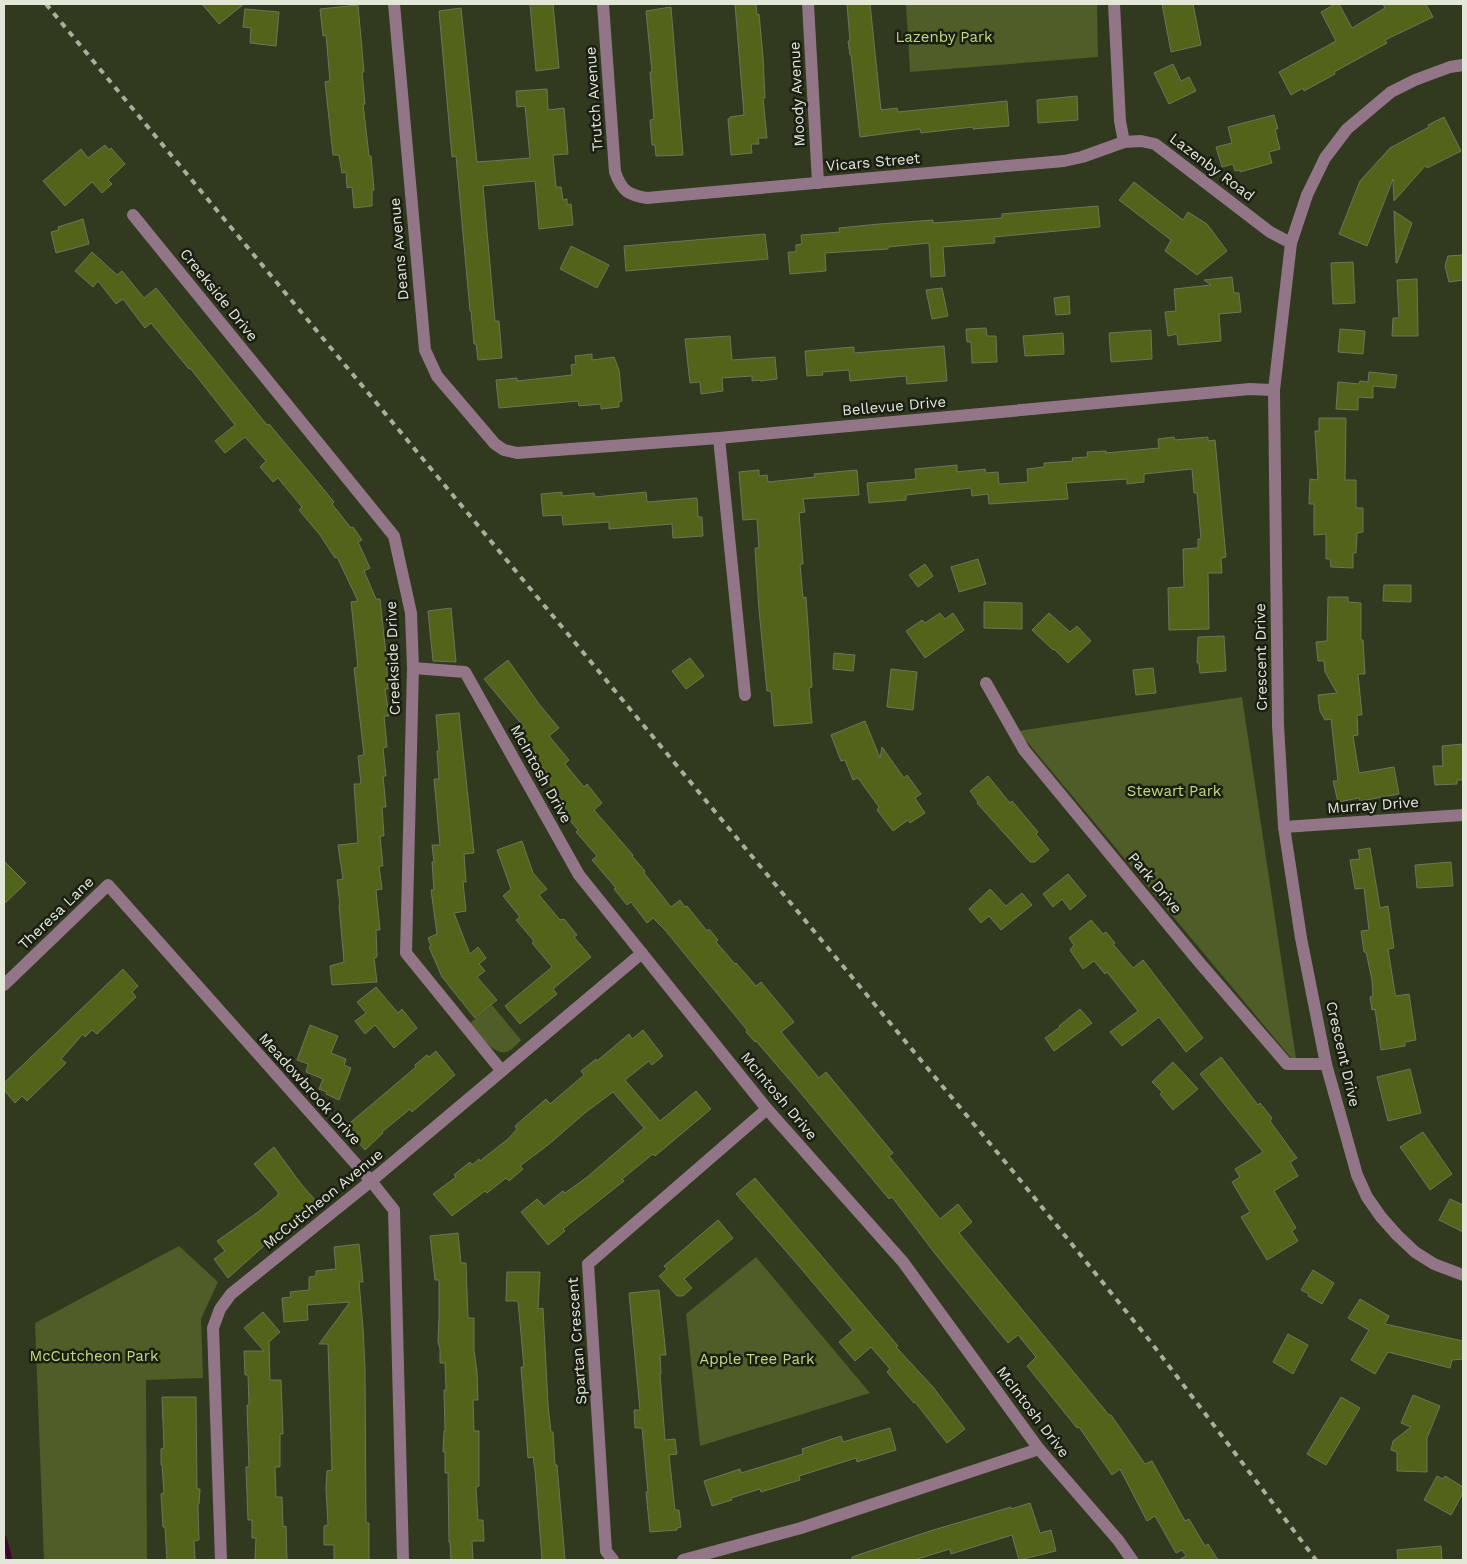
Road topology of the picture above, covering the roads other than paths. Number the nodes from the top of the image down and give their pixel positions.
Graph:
1 (394, 4) edge
2 (603, 4) edge
3 (808, 4) edge
4 (1114, 4) edge
5 (1463, 65) edge
6 (1124, 142) junction
7 (818, 183) junction
8 (624, 189) joint
9 (133, 215) dead end
10 (1291, 243) junction
11 (1274, 390) junction
12 (720, 438) junction
13 (516, 453) joint
14 (413, 668) junction
15 (986, 683) dead end
16 (746, 695) dead end
17 (1463, 815) edge
18 (1284, 827) junction
19 (108, 885) joint
20 (642, 953) junction
21 (4, 985) edge
22 (1326, 1064) junction
23 (501, 1070) junction
24 (767, 1109) junction
25 (371, 1181) junction
26 (1463, 1275) edge
27 (1039, 1449) junction
28 (221, 1560) edge
29 (402, 1560) edge
30 (613, 1560) edge
31 (683, 1560) edge
32 (1132, 1560) edge

1 - 13 street, Deans Avenue
2 - 8 street, Trutch Avenue
3 - 7 street, Moody Avenue
4 - 6 street
5 - 10 street, Crescent Drive
6 - 7 street, Vicars Street
6 - 10 street, Lazenby Road
7 - 8 street, Vicars Street
9 - 14 street, Creekside Drive
10 - 11 street, Crescent Drive
11 - 12 street, Bellevue Drive
11 - 18 street, Crescent Drive
12 - 13 street, Bellevue Drive
12 - 16 street
14 - 20 street, McIntosh Drive
14 - 23 street, Creekside Drive
15 - 22 street, Park Drive
17 - 18 street, Murray Drive
18 - 22 street, Crescent Drive
19 - 21 street, Theresa Lane
19 - 25 street, Meadowbrook Drive
20 - 23 street, McCutcheon Avenue
20 - 24 street, McIntosh Drive
22 - 26 street, Crescent Drive
23 - 25 street, McCutcheon Avenue
24 - 27 street, McIntosh Drive
24 - 30 street, Spartan Crescent
25 - 28 street, McCutcheon Avenue
25 - 29 street, Meadowbrook Drive
27 - 31 street
27 - 32 street, McIntosh Drive

